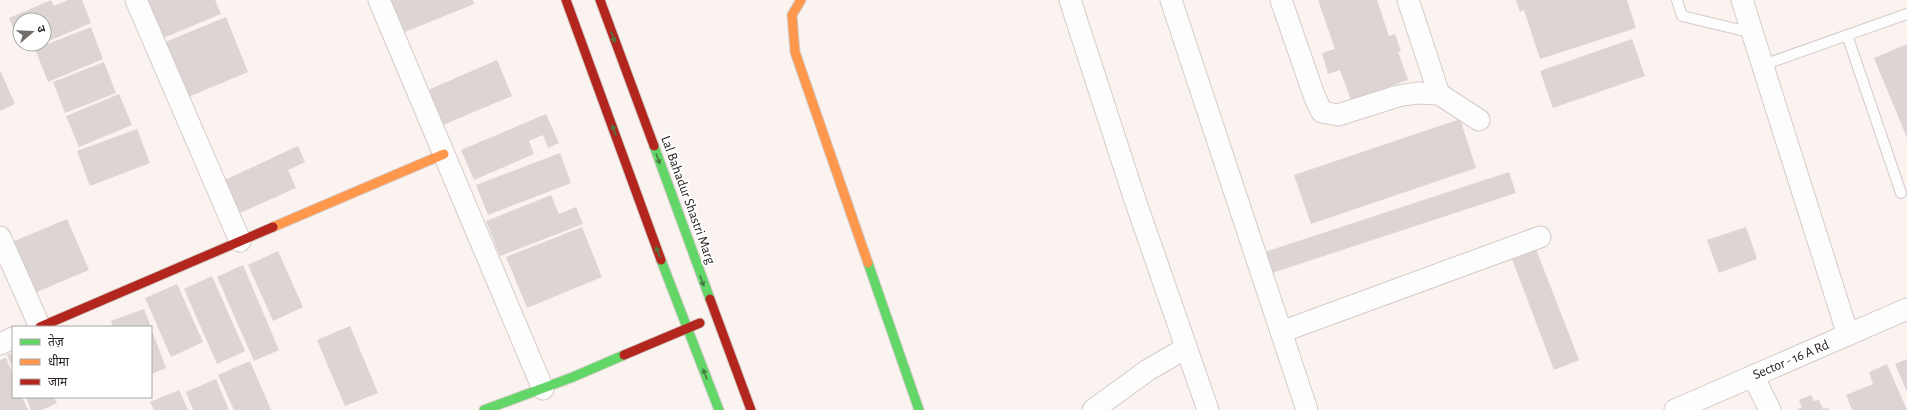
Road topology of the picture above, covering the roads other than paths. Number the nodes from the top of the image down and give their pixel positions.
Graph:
1 (136, 0) edge
2 (379, 0) edge
3 (566, 0) edge
4 (600, 0) edge
5 (801, 0) edge
6 (1070, 0) edge
7 (1172, 0) edge
8 (1281, 0) edge
9 (1408, 0) edge
10 (1677, 0) edge
11 (1742, 0) edge
12 (1907, 14) edge
13 (1753, 34) junction
14 (1847, 35) junction
15 (1763, 65) junction
16 (1439, 94) junction
17 (1479, 120) dead end
18 (444, 154) junction
19 (1901, 193) dead end
20 (0, 237) edge
21 (1540, 237) dead end
22 (240, 241) junction
23 (1907, 309) edge
24 (716, 317) junction
25 (40, 326) edge
26 (42, 326) edge
27 (687, 328) junction
28 (1281, 332) junction
29 (1848, 335) junction
30 (12, 338) edge
31 (0, 344) edge
32 (1186, 348) junction
33 (1753, 376) junction
34 (543, 389) junction
35 (484, 410) edge
36 (719, 410) edge
37 (751, 410) edge
38 (918, 410) edge
39 (1093, 410) edge
40 (1208, 410) edge
41 (1307, 410) edge
42 (1674, 410) edge
43 (1770, 410) edge

1 - 22 street
2 - 18 street
27 -> 3 street
4 -> 24 street, Lal Bahadur Shastri Marg
5 - 38 street
6 - 32 street
7 - 28 street
8 - 16 street
9 - 16 street
10 - 13 lane
11 - 13 street
12 - 14 lane
13 - 15 street
14 - 15 lane
14 - 19 lane
15 - 29 street
16 - 17 street
18 - 22 street
18 - 34 street
20 - 25 street
21 - 28 street
22 - 26 street
23 - 29 street, Sector - 16 A Rd
24 - 27 street
24 - 37 street, Lal Bahadur Shastri Marg
27 - 34 street
36 -> 27 street
28 - 41 street
29 - 33 street, Sector - 16 A Rd
30 - 31 street
32 - 39 street
32 - 40 street
33 - 42 street, Sector - 16 A Rd
33 - 43 street
34 - 35 street

